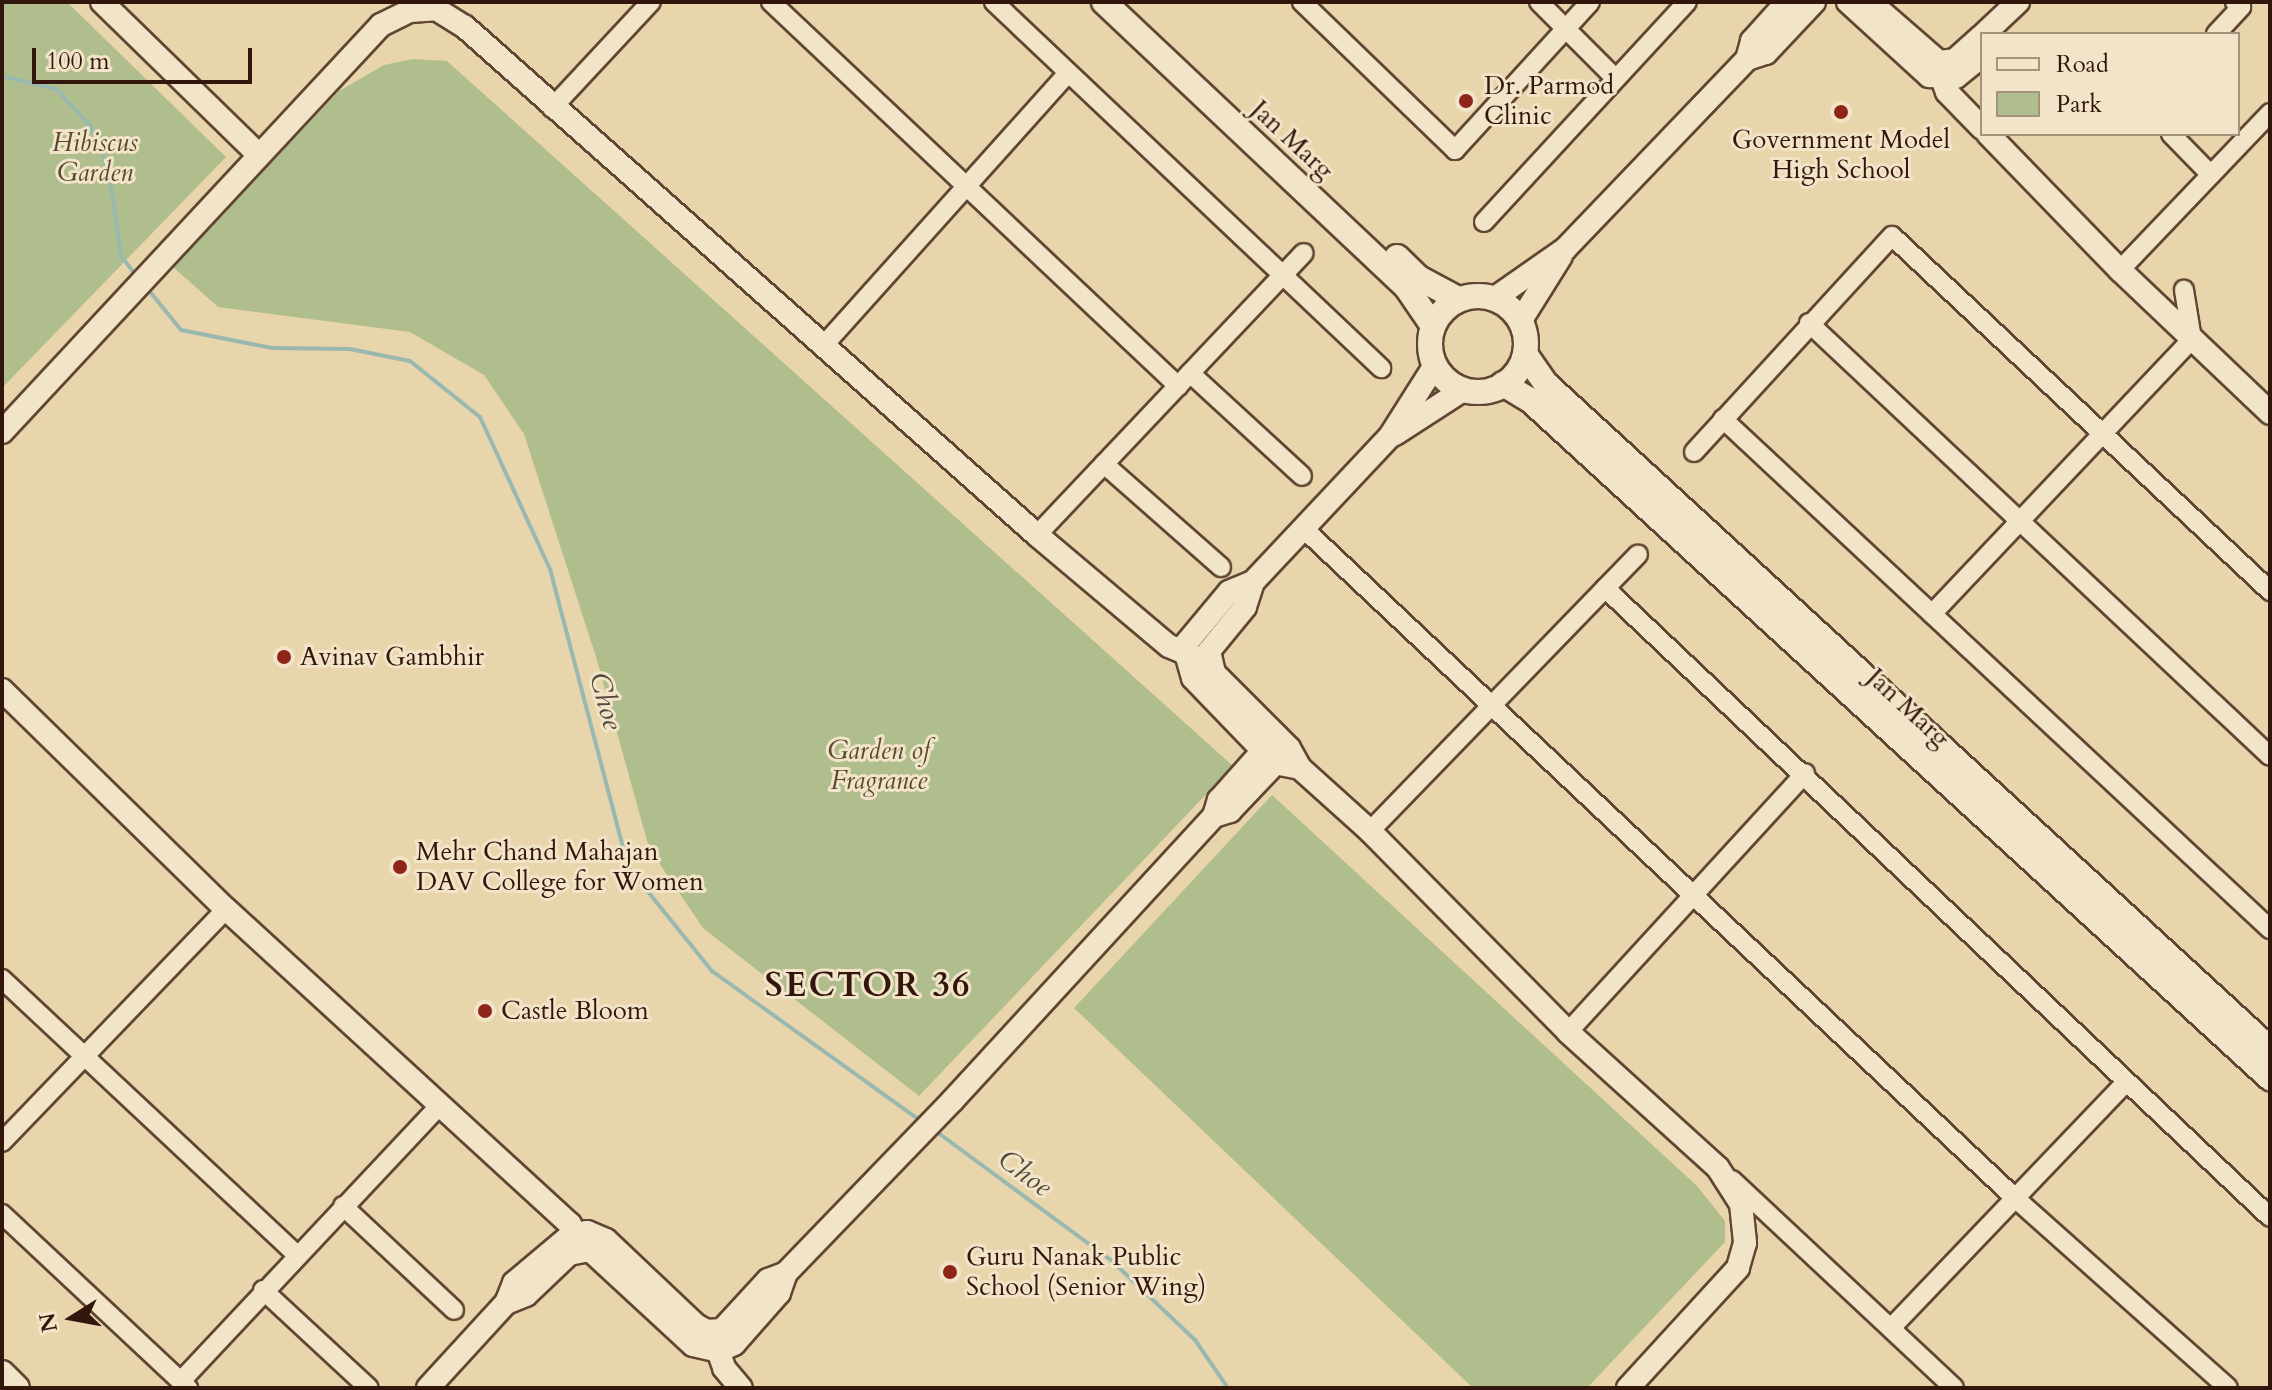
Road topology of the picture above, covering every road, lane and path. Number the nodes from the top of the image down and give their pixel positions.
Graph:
1 (102, 2) edge
2 (440, 2) edge
3 (651, 2) edge
4 (771, 2) edge
5 (994, 2) edge
6 (1104, 2) edge
7 (1128, 2) edge
8 (1302, 2) edge
9 (1539, 2) edge
10 (1590, 2) edge
11 (1687, 2) edge
12 (1787, 2) edge
13 (1814, 2) edge
14 (1848, 2) edge
15 (1870, 2) edge
16 (2018, 2) edge
17 (2032, 2) edge
18 (2235, 2) edge
19 (465, 27) junction
20 (1567, 27) junction
21 (1986, 32) edge
22 (2006, 32) edge
23 (2218, 32) edge
24 (1980, 38) edge
25 (1980, 58) edge
26 (1747, 59) junction
27 (1939, 71) junction
28 (1068, 73) junction
29 (1615, 78) junction
30 (552, 108) junction
31 (2270, 113) edge
32 (1980, 125) edge
33 (1990, 136) edge
34 (2173, 136) edge
35 (259, 155) junction
36 (2211, 175) junction
37 (966, 186) junction
38 (1484, 222) dead end
39 (1565, 249) junction
40 (1304, 253) dead end
41 (2120, 270) junction
42 (1282, 275) junction
43 (2184, 290) dead end
44 (1495, 298) junction
45 (1458, 299) junction
46 (1521, 320) junction
47 (1809, 323) junction
48 (1433, 326) junction
49 (2192, 339) junction
50 (824, 345) junction
51 (1525, 354) junction
52 (1435, 365) junction
53 (1381, 368) dead end
54 (1184, 379) junction
55 (1503, 384) junction
56 (1463, 390) junction
57 (2270, 413) edge
58 (1723, 419) junction
59 (2, 432) edge
60 (2102, 432) junction
61 (1390, 436) junction
62 (1694, 452) dead end
63 (1104, 464) junction
64 (1302, 476) dead end
65 (2016, 523) junction
66 (1303, 528) junction
67 (1037, 535) junction
68 (1638, 554) dead end
69 (1221, 567) dead end
70 (1253, 582) junction
71 (1605, 588) junction
72 (2270, 591) edge
73 (1932, 614) junction
74 (1184, 656) junction
75 (1209, 663) junction
76 (2, 690) edge
77 (1490, 703) junction
78 (1276, 749) junction
79 (2270, 756) edge
80 (1805, 773) junction
81 (1370, 831) junction
82 (1696, 896) junction
83 (226, 909) junction
84 (2270, 929) edge
85 (2, 979) edge
86 (1568, 1032) junction
87 (2270, 1049) edge
88 (84, 1055) junction
89 (2270, 1078) edge
90 (2125, 1083) junction
91 (440, 1105) junction
92 (2, 1142) edge
93 (1718, 1168) junction
94 (2015, 1198) junction
95 (343, 1206) junction
96 (2, 1214) edge
97 (2270, 1217) edge
98 (579, 1242) junction
99 (297, 1255) junction
100 (263, 1290) junction
101 (454, 1310) dead end
102 (1891, 1328) junction
103 (714, 1341) junction
104 (2, 1373) edge
105 (185, 1385) edge
106 (435, 1386) edge
107 (17, 1388) edge
108 (369, 1388) edge
109 (741, 1388) edge
110 (1628, 1388) edge
111 (1954, 1388) edge
112 (2228, 1388) edge

1 - 35 street
2 - 19 street
3 - 30 street
4 - 37 street
5 - 28 street
6 - 48 main road, Jan Marg
7 - 45 main road, Jan Marg
8 - 20 street
9 - 20 street
10 - 20 street
11 - 29 street
12 - 26 street
13 - 26 street
14 - 27 street
15 - 27 street
16 - 21 street
17 - 22 street
18 - 23 street
19 - 30 street
19 - 35 street
20 - 29 street
24 - 27 street
25 - 27 street
26 - 39 street
27 - 32 street
28 - 37 street
28 - 42 street
29 - 38 street
30 - 50 street
31 - 36 street
33 - 41 street
34 - 36 street
35 - 59 street
36 - 41 street
37 - 50 street
37 - 54 street
39 - 44 street
39 - 46 street
40 - 42 street
41 - 49 street
42 - 53 street
42 - 54 street
43 - 49 street
44 - 45 main road
44 - 46 main road
45 - 48 main road
46 - 51 main road
47 - 58 street
47 - 60 street
47 - 65 street
48 - 52 main road
49 - 57 street
49 - 60 street
50 - 67 street
51 - 55 main road
51 - 87 main road, Jan Marg
52 - 56 main road
52 - 61 street
54 - 63 street
54 - 64 street
55 - 56 main road
55 - 89 main road, Jan Marg
56 - 61 street
58 - 62 street
58 - 73 street
60 - 65 street
60 - 72 street
61 - 66 street
63 - 67 street
63 - 69 street
65 - 73 street
65 - 79 street
66 - 70 street
66 - 77 street
67 - 74 street
68 - 71 street
70 - 74 street
70 - 75 street
71 - 77 street
71 - 80 street
73 - 84 street
74 - 75 street
74 - 78 street
75 - 78 street
76 - 83 street
77 - 81 street
77 - 82 street
78 - 81 street
78 - 103 street
80 - 82 street
80 - 90 street
81 - 86 street
82 - 86 street
82 - 94 street
83 - 88 street
83 - 91 street
85 - 88 street
86 - 93 street
88 - 92 street
88 - 99 street
90 - 94 street
90 - 97 street
91 - 95 street
91 - 98 street
93 - 102 street
93 - 110 street
94 - 102 street
94 - 112 street
95 - 99 street
95 - 101 street
96 - 105 street
98 - 103 street
98 - 106 street
99 - 100 street
100 - 105 street
100 - 108 street
102 - 111 street
103 - 109 street
104 - 107 main road

